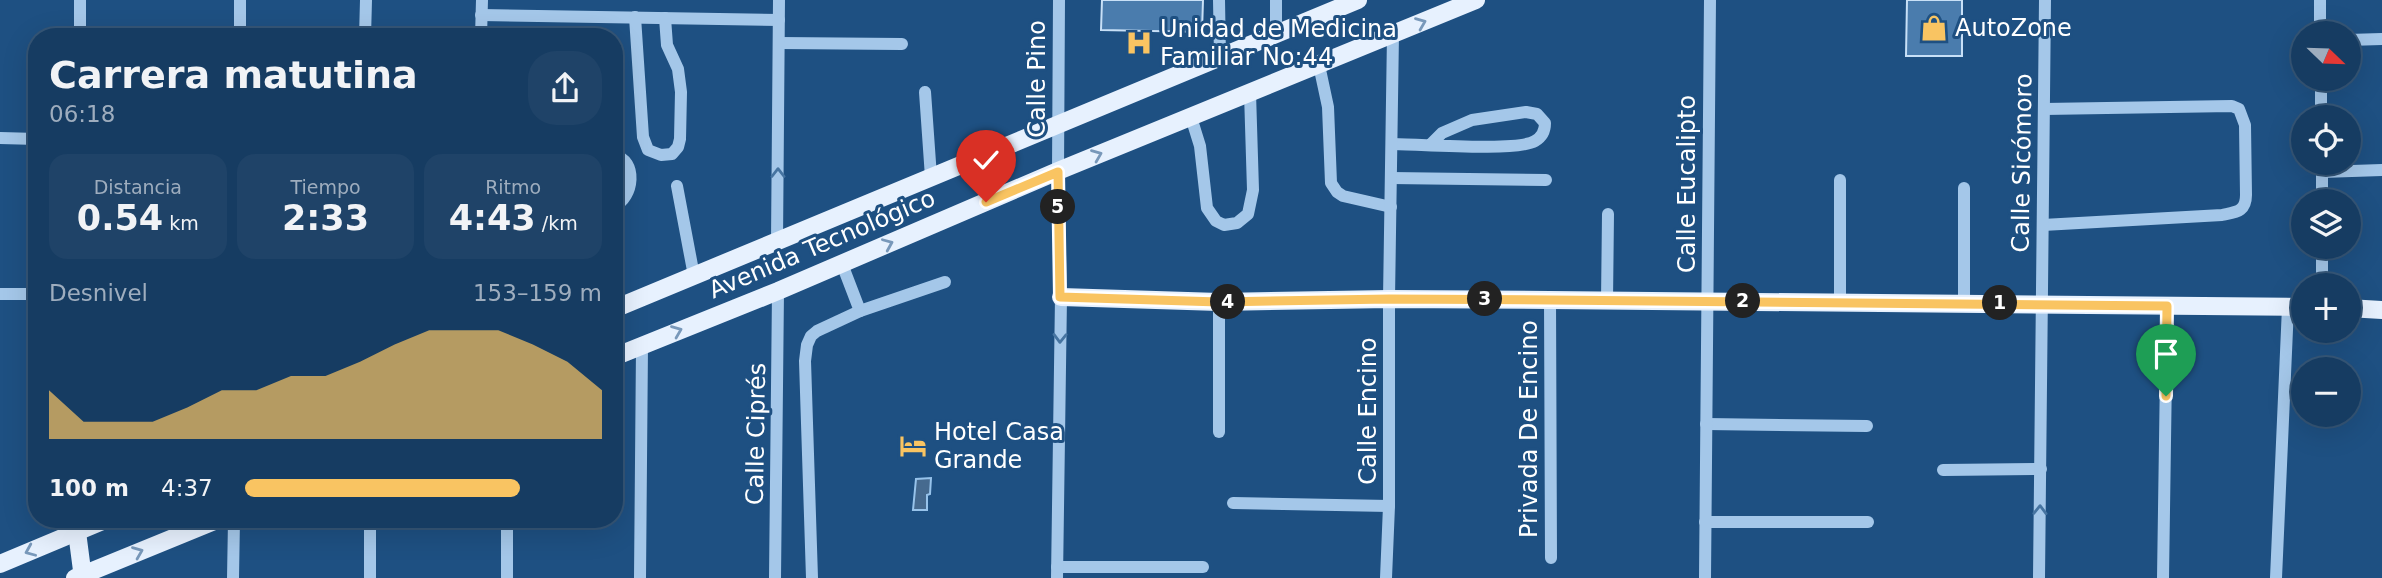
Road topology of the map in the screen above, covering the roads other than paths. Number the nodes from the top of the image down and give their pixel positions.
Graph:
1 (80, 0) edge
2 (240, 0) edge
3 (366, 0) edge
4 (482, 0) edge
5 (779, 0) edge
6 (1059, 0) edge
7 (1219, 0) edge
8 (1276, 0) edge
9 (1358, 0) edge
10 (1476, 0) edge
11 (1710, 0) edge
12 (2045, 0) edge
13 (2320, 0) edge
14 (1324, 6) edge
15 (481, 15) junction
16 (635, 18) junction
17 (665, 18) junction
18 (779, 20) junction
19 (2320, 21) edge
20 (80, 28) edge
21 (240, 28) edge
22 (365, 28) edge
23 (481, 28) edge
24 (1276, 34) junction
25 (1393, 34) junction
26 (2382, 39) edge
27 (2361, 40) edge
28 (779, 43) junction
29 (901, 44) dead end
30 (1220, 58) junction
31 (1319, 65) junction
32 (925, 92) dead end
33 (1250, 93) junction
34 (2044, 109) junction
35 (1191, 117) junction
36 (1058, 125) junction
37 (0, 138) edge
38 (28, 139) edge
39 (1392, 144) junction
40 (1430, 145) junction
41 (623, 158) edge
42 (2361, 169) edge
43 (2382, 170) edge
44 (1058, 172) junction
45 (931, 177) junction
46 (1391, 178) junction
47 (1546, 180) dead end
48 (1840, 180) dead end
49 (677, 186) dead end
50 (1964, 188) dead end
51 (623, 202) edge
52 (1391, 207) junction
53 (1608, 215) dead end
54 (2043, 225) junction
55 (777, 241) junction
56 (842, 264) junction
57 (694, 276) junction
58 (945, 282) dead end
59 (778, 291) junction
60 (0, 293) edge
61 (28, 294) edge
62 (1060, 297) junction
63 (1389, 299) junction
64 (1550, 300) junction
65 (1707, 300) junction
66 (1607, 301) junction
67 (1219, 302) junction
68 (1840, 302) junction
69 (1964, 303) junction
70 (2042, 304) junction
71 (623, 305) edge
72 (2167, 306) junction
73 (2291, 307) edge
74 (2361, 309) edge
75 (2382, 310) edge
76 (860, 311) junction
77 (2293, 343) edge
78 (642, 346) junction
79 (623, 353) edge
80 (1706, 424) junction
81 (1867, 426) dead end
82 (1219, 432) dead end
83 (2040, 469) junction
84 (1942, 470) dead end
85 (1233, 503) dead end
86 (1389, 506) junction
87 (1705, 522) junction
88 (1868, 522) dead end
89 (73, 528) edge
90 (77, 528) edge
91 (198, 528) edge
92 (234, 528) edge
93 (370, 528) edge
94 (507, 528) edge
95 (1551, 558) dead end
96 (0, 564) edge
97 (1203, 567) dead end
98 (1057, 573) edge
99 (80, 577) edge
100 (233, 578) edge
101 (370, 578) edge
102 (506, 578) edge
103 (639, 578) edge
104 (775, 578) edge
105 (811, 578) edge
106 (1386, 578) edge
107 (1705, 578) edge
108 (2039, 578) edge
109 (2163, 578) edge
110 (2276, 578) edge

1 - 20 street
2 - 21 street
3 - 22 street
4 - 15 street
5 - 18 street
6 - 36 street, Calle Pino
7 - 30 street
8 - 24 street
9 - 14 main road, Avenida Tecnológico
25 -> 10 main road, Avenida Tecnológico
11 - 65 street, Calle Eucalipto
12 - 34 street, Calle Sicómoro
13 - 19 street
14 - 24 main road, Avenida Tecnológico
15 - 16 street
15 - 23 street
16 - 17 street
16 - 17 street
17 - 18 street
18 - 28 street
24 - 30 main road, Avenida Tecnológico
25 - 31 main road, Avenida Tecnológico
25 - 39 street, Calle Encino
26 - 27 street
28 - 29 street
55 -> 28 street
30 - 36 main road, Avenida Tecnológico
31 - 33 main road, Avenida Tecnológico
31 - 52 street
32 - 45 street
33 - 35 main road, Avenida Tecnológico
33 - 35 street
34 - 54 street, Calle Sicómoro
34 - 54 street
44 -> 35 main road, Avenida Tecnológico
36 - 44 street, Calle Pino
36 - 45 main road, Avenida Tecnológico
37 - 38 street
39 - 40 street
39 - 46 street, Calle Encino
40 - 40 street
41 - 51 street
42 - 43 street
56 -> 44 main road, Avenida Tecnológico
44 - 62 street, Calle Pino
45 - 55 main road, Avenida Tecnológico
46 - 47 street
46 - 52 street, Calle Encino
48 - 68 street
49 - 57 street
50 - 69 street
52 - 63 street, Calle Encino
53 - 66 street
54 - 70 street, Calle Sicómoro
55 - 57 main road, Avenida Tecnológico
56 - 59 main road, Avenida Tecnológico
56 - 76 street
57 - 71 main road, Avenida Tecnológico
58 - 76 street
78 -> 59 main road, Avenida Tecnológico
59 - 104 street, Calle Ciprés
60 - 61 street
62 - 67 main road
62 -> 98 street, Calle Pino
63 - 64 main road
63 - 67 main road
63 - 86 street, Calle Encino
64 - 66 main road
64 - 95 street, Privada De Encino
65 - 66 main road
65 - 68 main road
65 - 80 street, Calle Eucalipto
67 - 82 street
68 - 69 main road
69 - 70 main road
70 - 72 main road
70 - 83 street, Calle Sicómoro
72 - 73 main road
72 - 109 street
74 - 75 main road
76 - 105 street
77 - 110 street
78 - 79 main road, Avenida Tecnológico
78 - 103 street
80 - 81 street
80 - 87 street, Calle Eucalipto
83 - 84 street
108 -> 83 street, Calle Sicómoro
85 - 86 street
86 - 106 street, Calle Encino
87 - 88 street
87 - 107 street, Calle Eucalipto
89 -> 96 main road
90 - 99 main road
99 -> 91 main road
92 - 100 street
93 - 101 street
94 - 102 street
97 - 98 street

